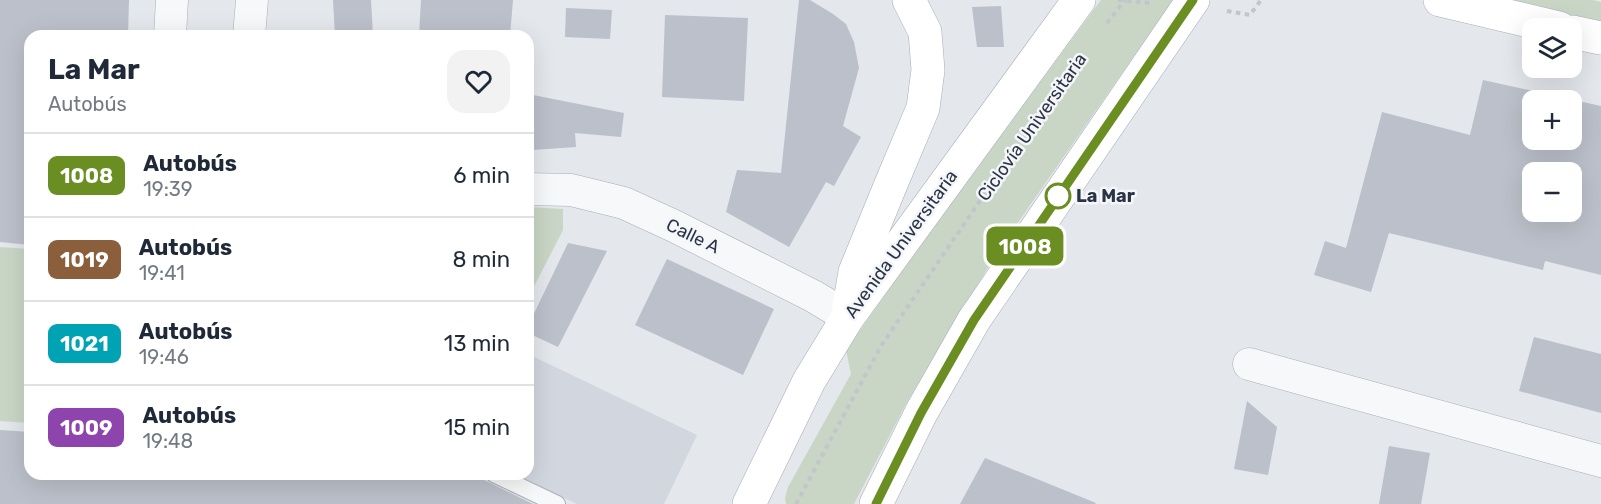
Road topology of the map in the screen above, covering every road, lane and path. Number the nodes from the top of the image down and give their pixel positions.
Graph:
1 (172, 0) edge
2 (252, 0) edge
3 (909, 0) edge
4 (1079, 0) edge
5 (1118, 0) edge
6 (1125, 0) edge
7 (1193, 0) edge
8 (1261, 0) edge
9 (1440, 0) edge
10 (1158, 4) dead end
11 (1227, 11) dead end
12 (1522, 19) edge
13 (1103, 29) dead end
14 (170, 30) edge
15 (250, 30) edge
16 (1582, 34) edge
17 (1601, 38) edge
18 (1022, 140) dead end
19 (534, 189) edge
20 (848, 317) junction
21 (1249, 364) dead end
22 (1601, 461) edge
23 (507, 480) edge
24 (754, 498) edge
25 (557, 504) edge
26 (796, 504) edge
27 (876, 504) edge

1 - 14 street
2 - 15 street
3 - 20 main road
4 - 20 main road, Avenida Universitaria
5 - 6 path
6 - 10 path
6 - 13 path
7 - 27 main road
8 - 11 path
9 - 12 main road
16 - 17 main road
18 - 26 path, Ciclovía Universitaria
19 - 20 street, Calle A
20 - 24 main road, Avenida Universitaria
21 - 22 street
23 - 25 lane

